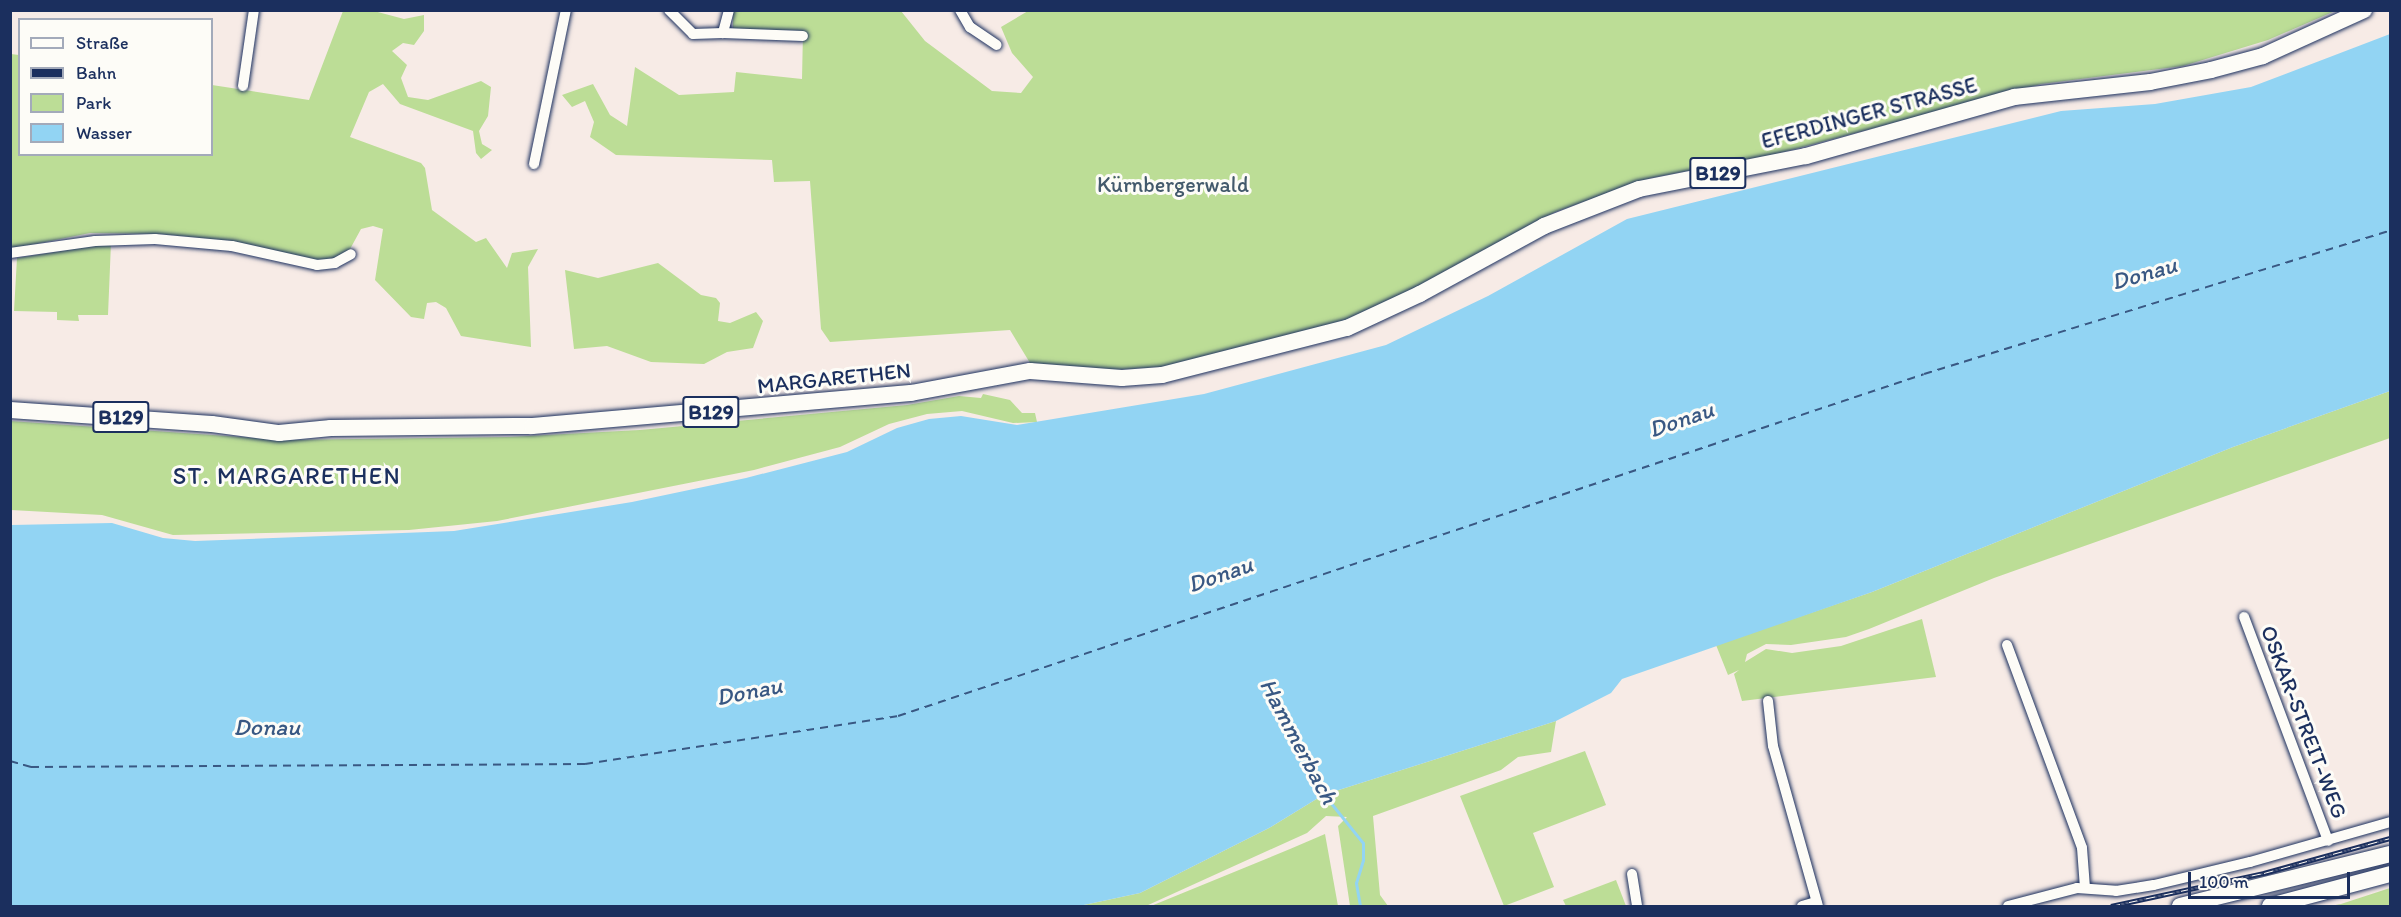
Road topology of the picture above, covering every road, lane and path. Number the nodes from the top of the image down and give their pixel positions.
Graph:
1 (254, 10) edge
2 (566, 10) edge
3 (669, 10) edge
4 (729, 10) edge
5 (960, 10) edge
6 (2364, 10) edge
7 (723, 33) junction
8 (803, 36) dead end
9 (996, 45) dead end
10 (243, 86) dead end
11 (534, 164) dead end
12 (10, 253) edge
13 (351, 254) dead end
14 (1088, 376) joint
15 (10, 410) edge
16 (2244, 617) dead end
17 (2007, 645) dead end
18 (1768, 701) dead end
19 (2391, 822) edge
20 (2328, 841) junction
21 (2391, 854) edge
22 (1632, 874) dead end
23 (2391, 874) edge
24 (2085, 888) junction
25 (1817, 904) edge
26 (1637, 906) edge
27 (1802, 906) edge
28 (2008, 906) edge
29 (2180, 906) edge
30 (2270, 906) edge

1 - 10 street
2 - 11 street
3 - 7 street
4 - 7 street
5 - 9 street
6 - 14 main road, EFERDINGER STRASSE / B129
7 - 8 street
12 - 13 street
14 - 15 main road, MARGARETHEN / B129
16 - 20 street, OSKAR-STREIT-WEG
17 - 24 street
18 - 25 street
19 - 20 street
20 - 24 street
21 - 29 main road
22 - 26 street
23 - 30 main road
24 - 28 street
25 - 27 street

